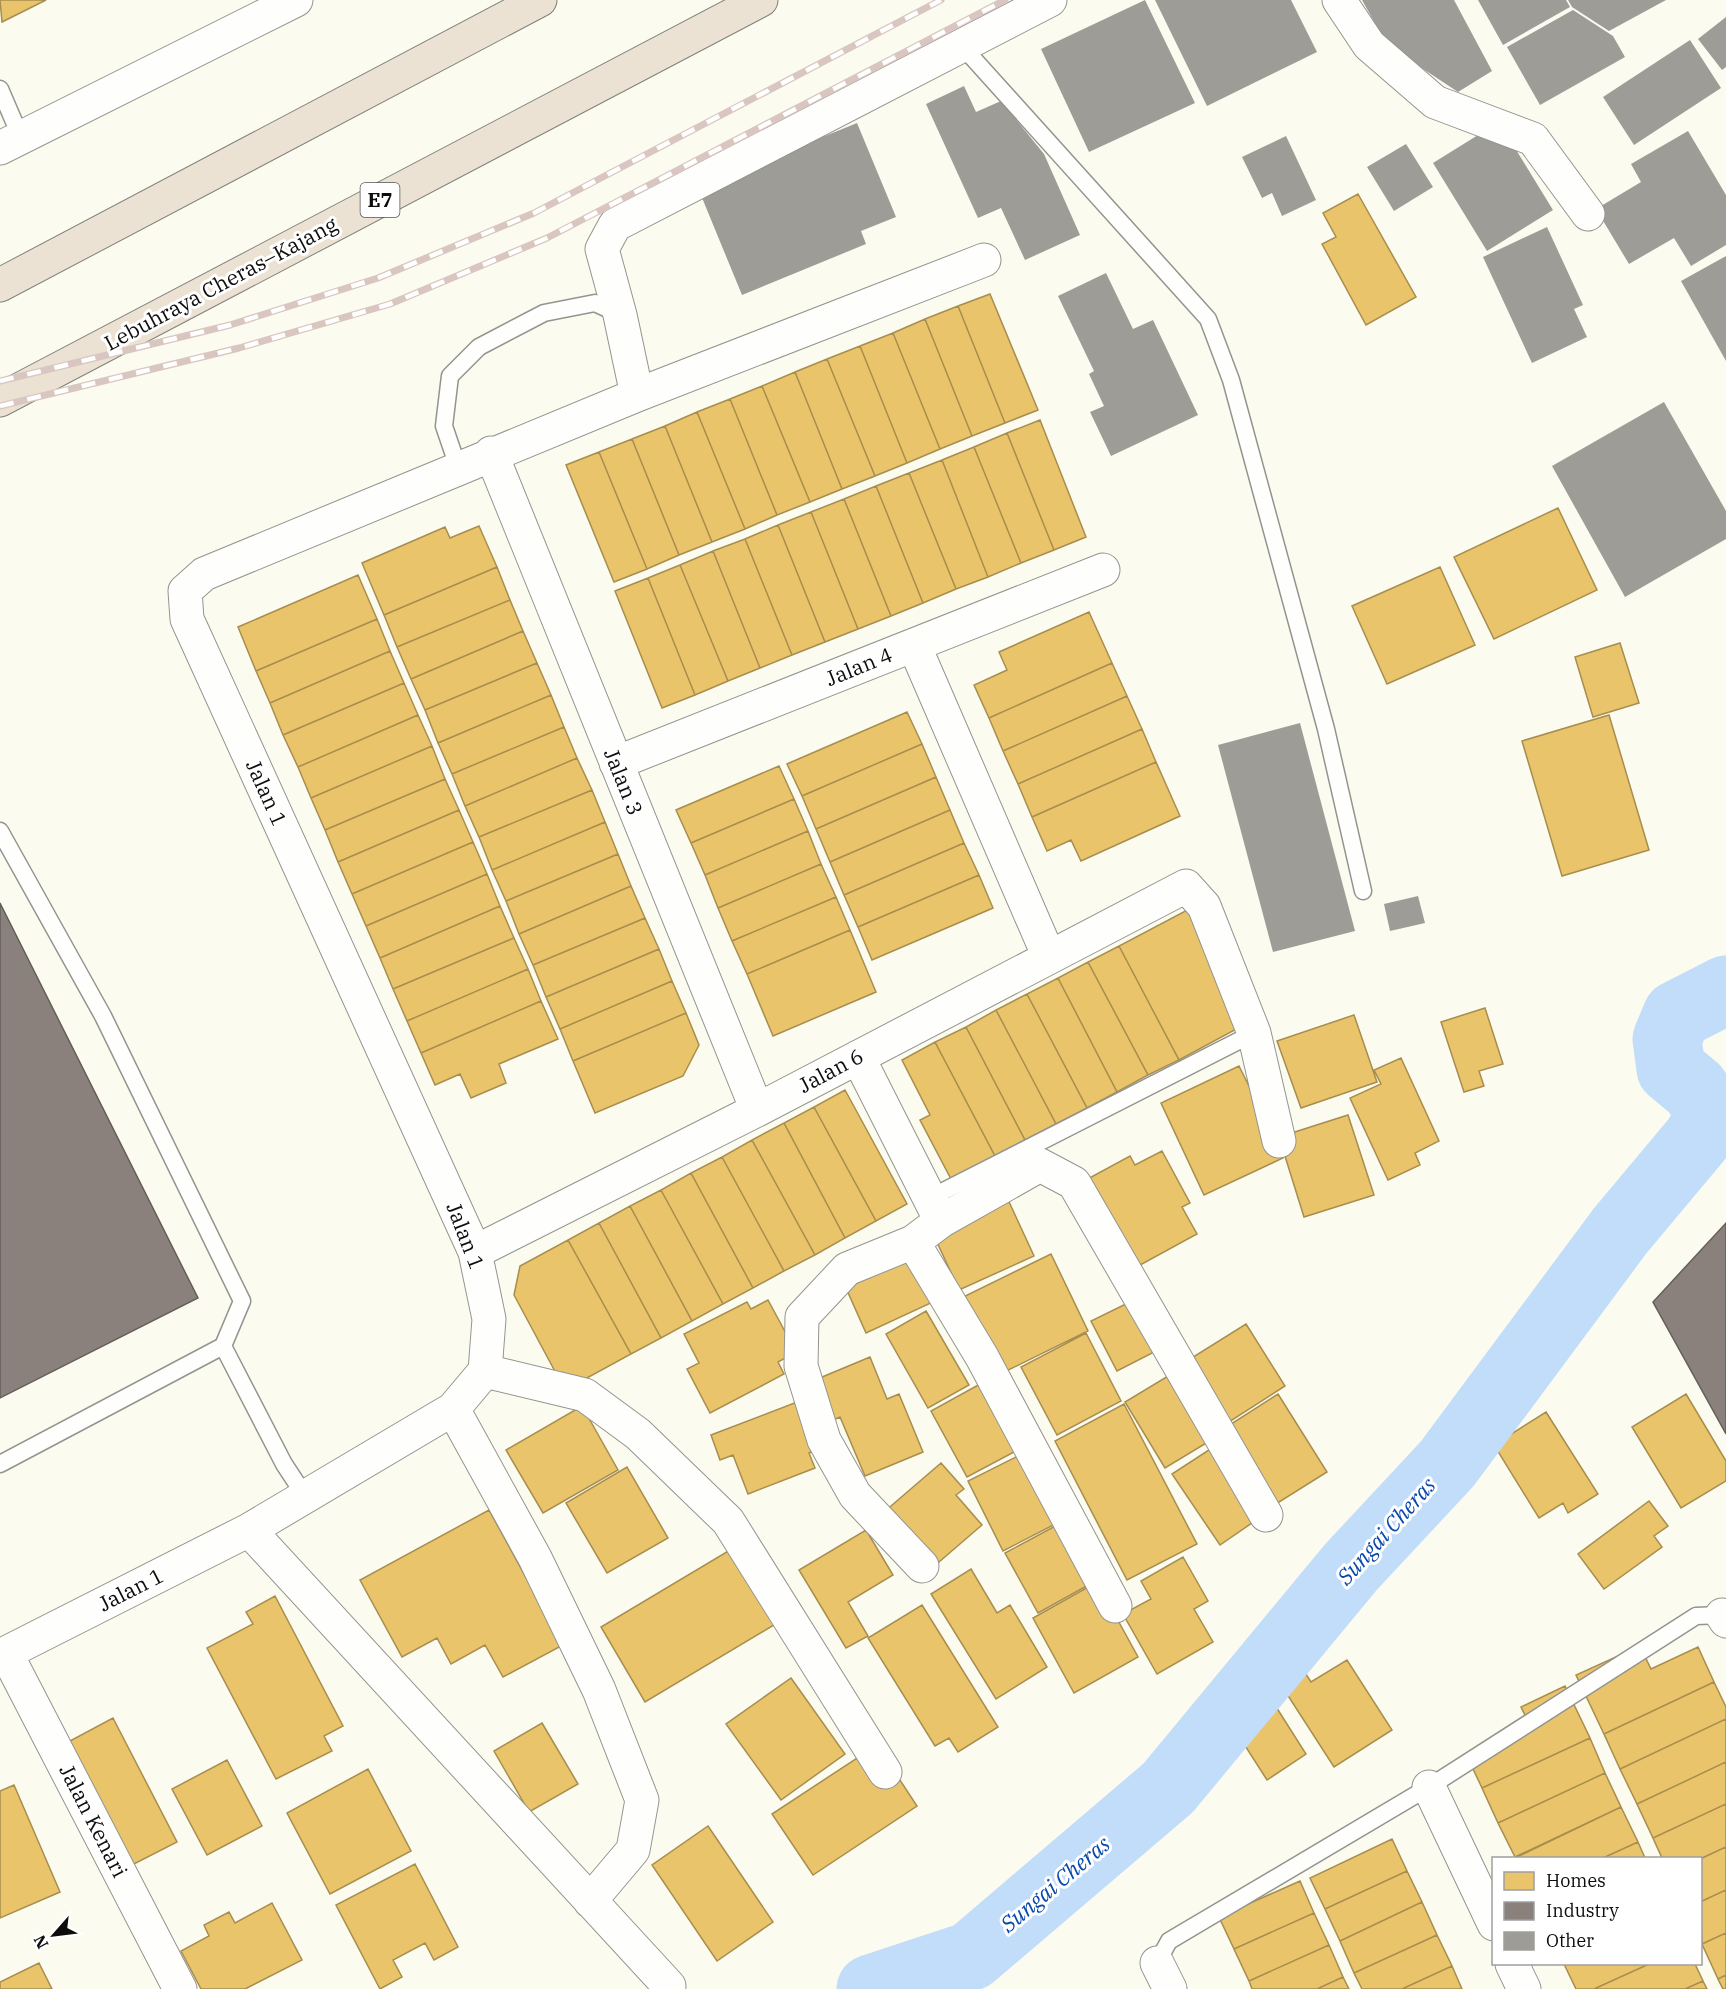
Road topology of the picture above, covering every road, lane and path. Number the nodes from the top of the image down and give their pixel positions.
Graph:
1 (296, 0) edge
2 (540, 0) edge
3 (761, 0) edge
4 (1050, 0) edge
5 (1339, 0) edge
6 (962, 46) junction
7 (0, 89) edge
8 (10, 143) edge
9 (1588, 214) dead end
10 (984, 260) dead end
11 (0, 285) edge
12 (620, 315) junction
13 (637, 394) junction
14 (0, 400) edge
15 (491, 453) junction
16 (458, 467) junction
17 (1103, 570) dead end
18 (914, 645) junction
19 (616, 763) junction
20 (0, 831) edge
21 (1363, 891) dead end
22 (1049, 957) junction
23 (1254, 1033) junction
24 (858, 1057) junction
25 (757, 1110) junction
26 (1279, 1141) dead end
27 (935, 1210) junction
28 (913, 1242) junction
29 (475, 1252) junction
30 (223, 1346) junction
31 (485, 1371) junction
32 (453, 1409) junction
33 (0, 1464) edge
34 (305, 1496) junction
35 (1266, 1515) dead end
36 (249, 1530) junction
37 (922, 1566) dead end
38 (1115, 1606) dead end
39 (1724, 1618) edge
40 (3, 1655) edge
41 (885, 1772) dead end
42 (1429, 1787) junction
43 (590, 1901) junction
44 (1492, 1920) edge
45 (1512, 1965) edge
46 (1164, 1976) edge
47 (669, 1986) dead end
48 (180, 1989) edge
49 (1524, 1989) edge

1 - 8 street
2 - 11 highway
3 - 14 highway, Lebuhraya Cheras–Kajang / E7
4 - 6 street
5 - 9 street
6 - 12 street
6 - 21 lane
7 - 8 lane
10 - 13 street
12 - 13 street
12 - 16 lane
13 - 15 street
15 - 16 street
15 - 19 street, Jalan 3
16 - 29 street, Jalan 1
17 - 18 street, Jalan 4
18 - 19 street, Jalan 4
18 - 22 street
19 - 25 street, Jalan 3
20 - 30 lane
22 - 23 street, Jalan 6
22 - 24 street, Jalan 6
23 - 26 street
23 - 27 lane
24 - 25 street, Jalan 6
24 - 27 street
25 - 29 street, Jalan 6
27 - 28 street
27 - 35 street
28 - 37 street
28 - 38 street
29 - 31 street, Jalan 1
30 - 33 lane
30 - 34 lane
31 - 32 street, Jalan 1
31 - 41 street
32 - 34 street, Jalan 1
32 - 43 street
34 - 36 street, Jalan 1
36 - 40 street, Jalan 1
36 - 43 street
39 - 42 lane
40 - 48 street, Jalan Kenari
42 - 44 street
42 - 46 lane
43 - 47 street
45 - 49 street

